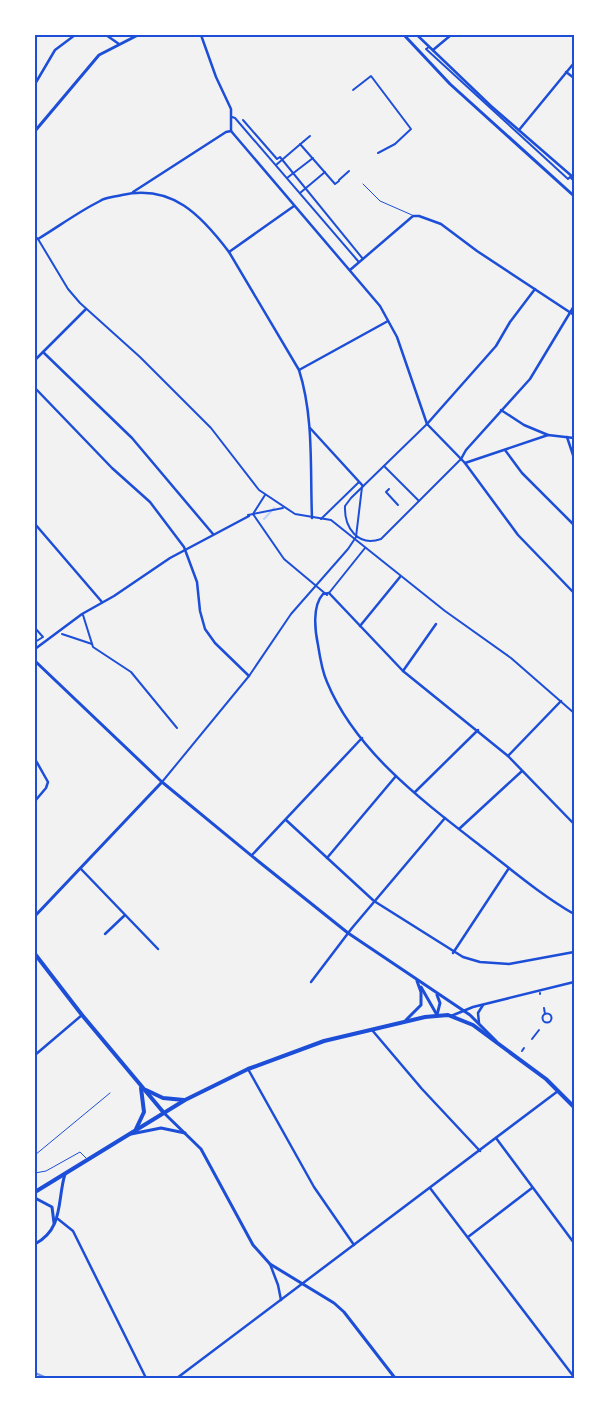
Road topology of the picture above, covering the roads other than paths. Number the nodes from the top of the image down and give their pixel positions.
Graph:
1 (75, 35) edge
2 (106, 35) edge
3 (138, 35) edge
4 (201, 35) edge
5 (404, 35) edge
6 (417, 35) edge
7 (451, 35) edge
8 (118, 44) junction
9 (429, 47) junction
10 (432, 50) junction
11 (574, 63) edge
12 (566, 72) junction
13 (574, 78) edge
14 (35, 84) edge
15 (353, 90) dead end
16 (236, 113) dead end
17 (234, 118) junction
18 (243, 120) dead end
19 (519, 130) junction
20 (35, 131) edge
21 (231, 131) junction
22 (310, 136) dead end
23 (300, 144) junction
24 (378, 152) dead end
25 (313, 158) junction
26 (282, 160) junction
27 (276, 165) junction
28 (325, 172) junction
29 (348, 172) dead end
30 (293, 173) junction
31 (287, 178) junction
32 (574, 179) edge
33 (363, 184) dead end
34 (306, 188) junction
35 (131, 193) junction
36 (300, 193) junction
37 (574, 196) edge
38 (294, 206) junction
39 (413, 216) junction
40 (36, 238) edge
41 (229, 252) junction
42 (363, 259) junction
43 (358, 262) dead end
44 (350, 270) junction
45 (535, 289) junction
46 (574, 306) edge
47 (86, 309) junction
48 (570, 313) junction
49 (574, 315) edge
50 (388, 321) junction
51 (43, 352) junction
52 (35, 360) edge
53 (299, 370) junction
54 (35, 388) edge
55 (502, 410) junction
56 (427, 424) junction
57 (309, 428) junction
58 (548, 435) junction
59 (567, 437) junction
60 (574, 438) edge
61 (506, 450) junction
62 (574, 458) edge
63 (461, 460) junction
64 (464, 463) junction
65 (384, 466) junction
66 (359, 482) junction
67 (362, 486) junction
68 (389, 488) dead end
69 (265, 495) junction
70 (397, 495) dead end
71 (393, 499) junction
72 (419, 501) junction
73 (398, 505) dead end
74 (283, 508) junction
75 (250, 515) junction
76 (312, 518) junction
77 (321, 519) junction
78 (35, 524) edge
79 (574, 525) edge
80 (213, 534) junction
81 (355, 538) junction
82 (365, 548) junction
83 (184, 550) junction
84 (400, 576) junction
85 (316, 584) junction
86 (574, 593) edge
87 (327, 594) junction
88 (102, 602) junction
89 (82, 614) junction
90 (436, 624) dead end
91 (360, 626) junction
92 (35, 628) edge
93 (62, 634) dead end
94 (35, 642) edge
95 (92, 644) junction
96 (35, 649) edge
97 (35, 661) edge
98 (403, 671) junction
99 (249, 676) junction
100 (560, 701) junction
101 (574, 713) edge
102 (177, 728) dead end
103 (478, 730) junction
104 (362, 738) junction
105 (508, 756) junction
106 (35, 759) edge
107 (522, 771) junction
108 (396, 776) junction
109 (162, 782) junction
110 (415, 792) junction
111 (35, 801) edge
112 (445, 818) junction
113 (286, 820) junction
114 (574, 824) edge
115 (459, 829) junction
116 (252, 856) junction
117 (327, 858) junction
118 (509, 868) junction
119 (81, 869) junction
120 (374, 901) junction
121 (574, 914) edge
122 (125, 915) junction
123 (35, 916) edge
124 (348, 933) junction
125 (105, 934) dead end
126 (158, 950) dead end
127 (453, 952) junction
128 (574, 952) edge
129 (35, 954) edge
130 (417, 980) junction
131 (311, 982) dead end
132 (574, 982) edge
133 (437, 994) junction
134 (483, 1004) junction
135 (544, 1008) dead end
136 (462, 1010) junction
137 (545, 1014) junction
138 (82, 1015) junction
139 (436, 1015) junction
140 (452, 1016) junction
141 (406, 1020) junction
142 (545, 1022) junction
143 (479, 1023) junction
144 (541, 1027) dead end
145 (372, 1029) junction
146 (539, 1030) dead end
147 (532, 1039) dead end
148 (497, 1042) junction
149 (524, 1048) dead end
150 (522, 1051) dead end
151 (35, 1054) edge
152 (248, 1068) junction
153 (142, 1088) junction
154 (559, 1090) junction
155 (110, 1093) dead end
156 (185, 1100) junction
157 (574, 1107) edge
158 (164, 1113) junction
159 (131, 1134) junction
160 (188, 1134) junction
161 (496, 1138) junction
162 (480, 1150) junction
163 (35, 1156) edge
164 (88, 1160) junction
165 (35, 1173) edge
166 (66, 1174) junction
167 (430, 1188) junction
168 (532, 1188) junction
169 (35, 1192) edge
170 (35, 1198) edge
171 (58, 1219) junction
172 (54, 1227) junction
173 (468, 1237) junction
174 (574, 1243) edge
175 (35, 1244) edge
176 (354, 1245) junction
177 (270, 1264) junction
178 (303, 1284) junction
179 (281, 1300) junction
180 (574, 1377) edge
181 (146, 1378) edge
182 (178, 1378) edge
183 (396, 1378) edge

1 - 14 street
2 - 8 street
3 - 8 street
4 - 17 street
5 - 37 street
6 - 9 street
7 - 10 street
8 - 20 street
9 - 10 street
9 - 32 street
10 - 19 street
11 - 12 street
12 - 13 street
12 - 19 street
15 - 24 street
16 - 17 street
17 - 21 street
17 - 27 street
18 - 26 street
19 - 32 street
21 - 35 street
21 - 38 street
22 - 23 street
23 - 25 street
23 - 26 street
25 - 28 street
25 - 30 street
26 - 27 street
26 - 30 street
27 - 31 street
28 - 29 street
28 - 34 street
30 - 31 street
30 - 34 street
31 - 36 street
33 - 39 lane
34 - 36 street
34 - 42 street
35 - 40 street
35 - 41 street
36 - 43 street
38 - 41 street
38 - 44 street
39 - 42 street
39 - 45 street
40 - 47 street
41 - 53 street
42 - 44 street
44 - 50 street
45 - 48 street
45 - 56 street
46 - 48 street
47 - 51 street
47 - 69 street
48 - 49 street
48 - 55 street
50 - 53 street
50 - 56 street
51 - 52 street
51 - 80 street
53 - 57 street
54 - 83 street
55 - 58 street
55 - 63 street
56 - 63 street
56 - 65 street
57 - 66 street
57 - 76 street
58 - 59 street
58 - 61 street
59 - 60 street
59 - 62 street
61 - 64 street
61 - 79 street
63 - 64 street
63 - 72 street
64 - 86 street
65 - 67 street
65 - 72 street
66 - 67 street
66 - 77 street
67 - 81 street
67 - 81 street
68 - 71 street
69 - 74 street
69 - 75 street
70 - 71 street
71 - 73 street
72 - 81 street
74 - 75 street
74 - 76 street
75 - 80 street
75 - 85 street
76 - 77 street
77 - 81 street
78 - 88 street
80 - 83 street
81 - 82 street
81 - 85 street
82 - 84 street
82 - 87 street
83 - 88 street
83 - 99 street
84 - 91 street
84 - 100 street
85 - 87 street
85 - 99 street
87 - 91 street
87 - 104 street
88 - 89 street
89 - 95 street
89 - 96 street
90 - 98 street
91 - 98 street
92 - 94 street
93 - 95 street
95 - 102 street
97 - 109 street
98 - 103 street
99 - 109 street
100 - 101 street
100 - 105 street
103 - 105 street
103 - 110 street
104 - 108 street
104 - 113 street
105 - 107 street
106 - 111 street
107 - 114 street
107 - 115 street
108 - 110 street
108 - 117 street
109 - 116 street
109 - 119 street
110 - 112 street
112 - 115 street
112 - 120 street
113 - 116 street
113 - 117 street
115 - 118 street
116 - 124 street
117 - 120 street
118 - 121 street
118 - 127 street
119 - 122 street
119 - 123 street
120 - 124 street
120 - 127 street
122 - 125 street
122 - 126 street
124 - 130 street
124 - 131 street
127 - 128 street
129 - 138 main road
130 - 133 street
130 - 139 street
130 - 141 street
132 - 134 street
133 - 136 street
133 - 139 street
134 - 136 street
134 - 143 street
135 - 137 street
136 - 140 street
136 - 143 street
137 - 142 street
137 - 142 street
138 - 151 street
138 - 153 main road
139 - 140 main road
139 - 141 main road
140 - 148 main road
141 - 145 main road
142 - 144 street
143 - 148 street
145 - 152 main road
145 - 162 street
146 - 147 street
148 - 154 main road
149 - 150 street
152 - 156 main road
152 - 176 street
153 - 156 main road
153 - 158 main road
153 - 159 main road
154 - 157 main road
154 - 161 street
155 - 163 lane
156 - 158 main road
158 - 159 main road
158 - 160 street
159 - 160 street
159 - 164 main road
160 - 177 street
161 - 162 street
161 - 168 street
162 - 167 street
164 - 165 lane
164 - 166 main road
166 - 169 main road
166 - 171 street
167 - 173 street
167 - 176 street
168 - 173 street
168 - 174 street
170 - 172 street
171 - 172 street
171 - 181 street
172 - 175 street
173 - 180 street
176 - 178 street
177 - 178 street
177 - 179 street
178 - 179 street
178 - 183 street
179 - 182 street

